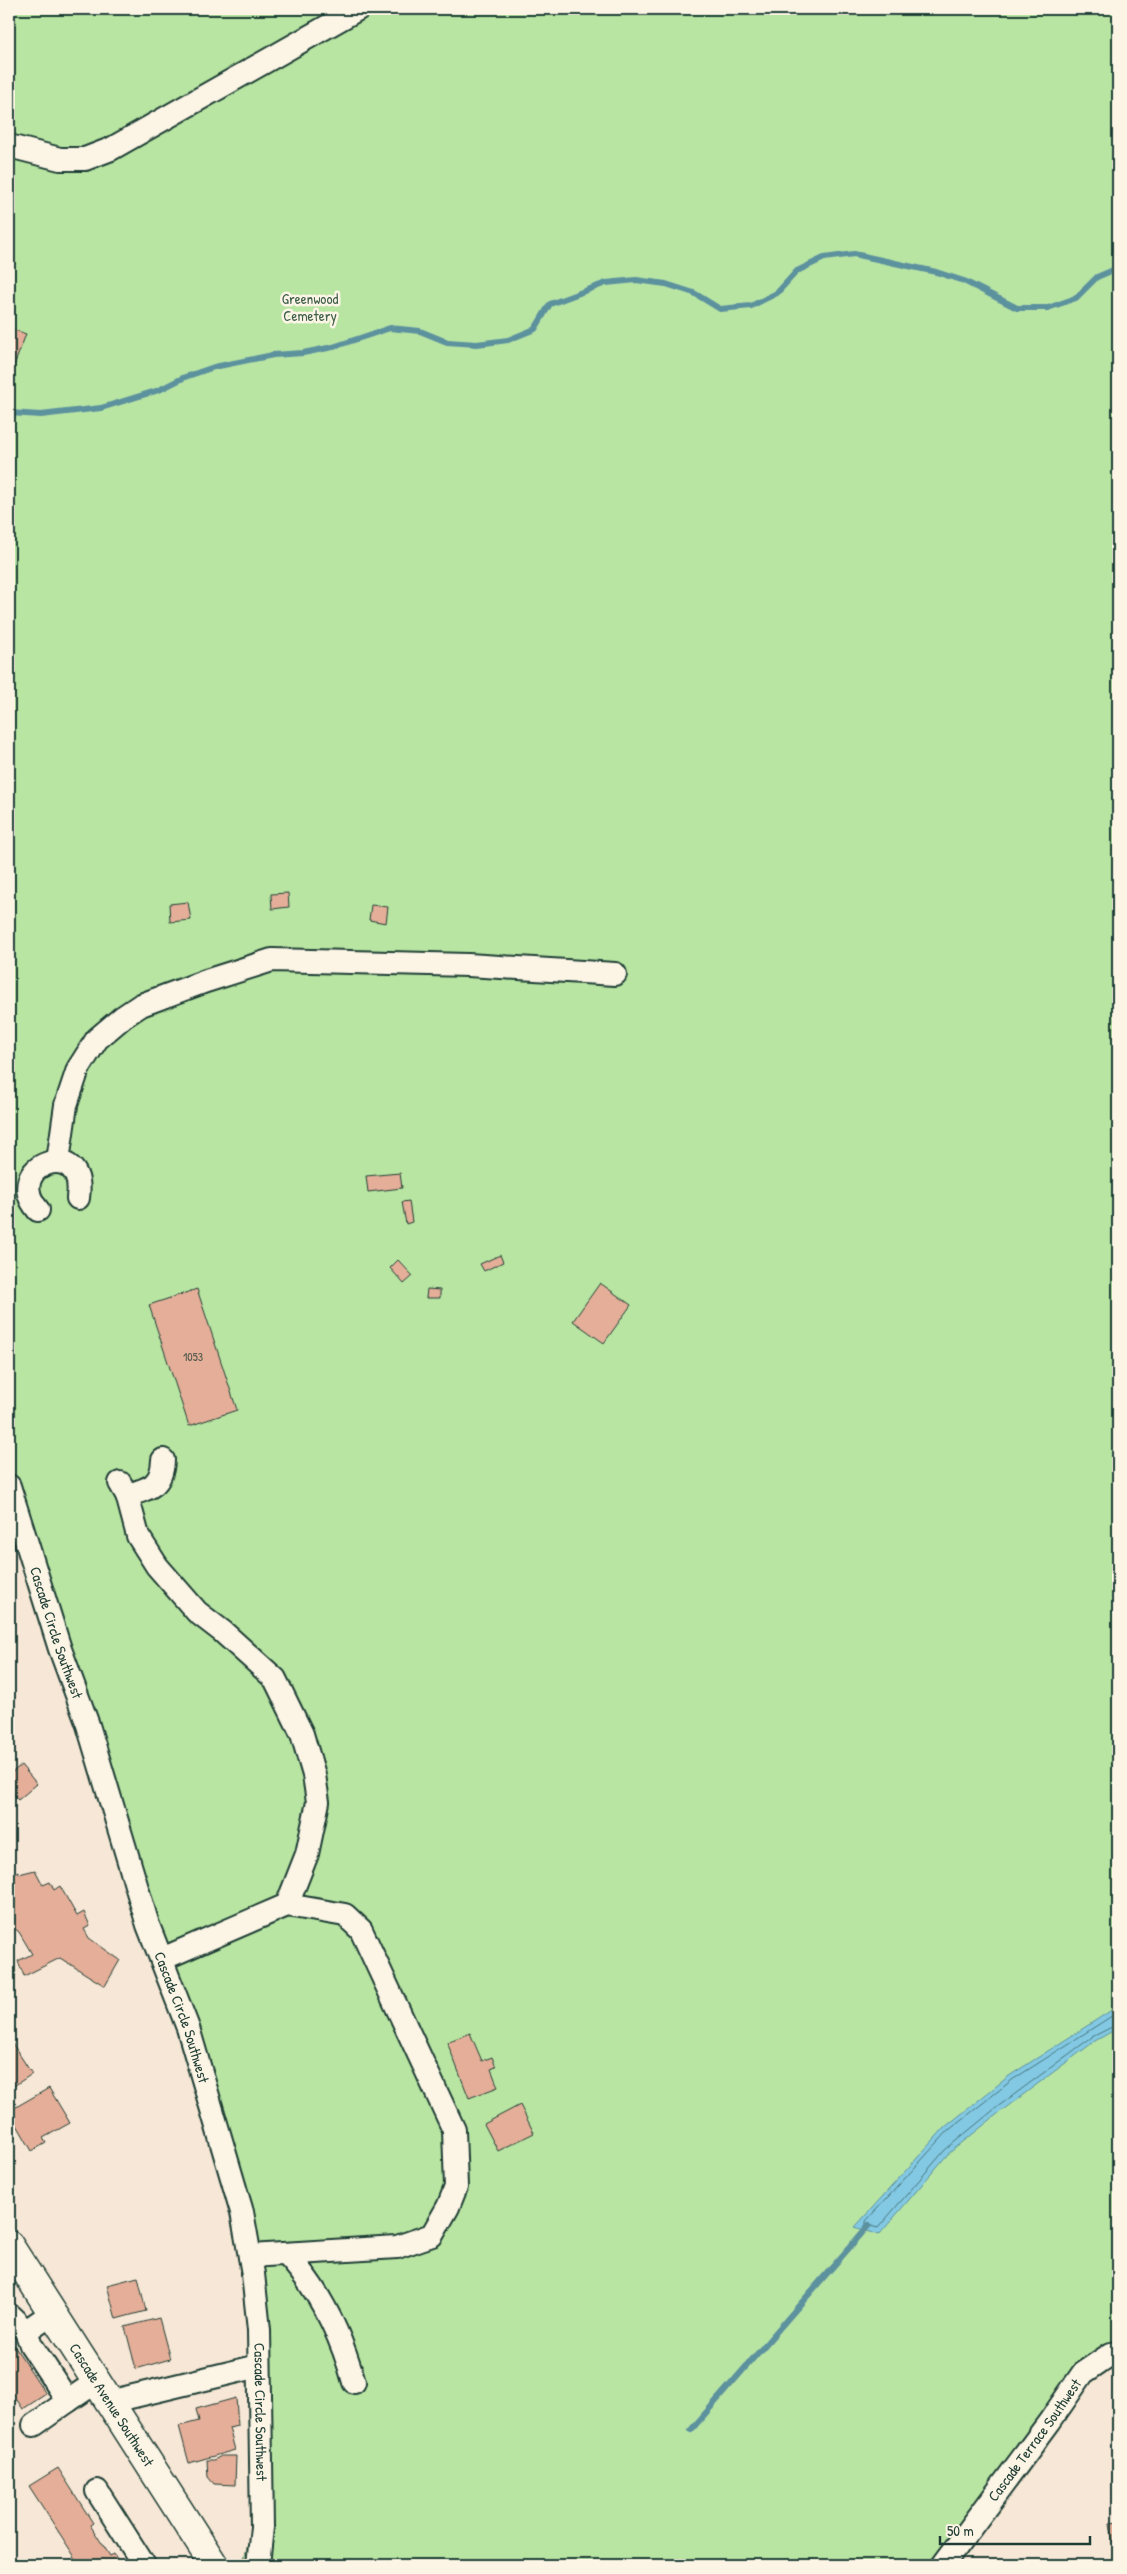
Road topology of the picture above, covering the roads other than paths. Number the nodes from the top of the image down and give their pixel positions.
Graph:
1 (358, 9) edge
2 (9, 146) edge
3 (615, 974) dead end
4 (58, 1161) junction
5 (78, 1198) dead end
6 (38, 1210) dead end
7 (163, 1460) dead end
8 (9, 1486) edge
9 (287, 1905) junction
10 (162, 1959) junction
11 (10, 2250) edge
12 (286, 2254) junction
13 (250, 2256) junction
14 (52, 2313) junction
15 (9, 2315) edge
16 (26, 2331) junction
17 (1118, 2353) edge
18 (259, 2366) junction
19 (354, 2382) dead end
20 (102, 2392) junction
21 (68, 2401) junction
22 (34, 2425) dead end
23 (97, 2491) dead end
24 (144, 2565) edge
25 (214, 2565) edge
26 (258, 2565) edge
27 (943, 2565) edge

1 - 2 street
3 - 4 street
4 - 5 street
4 - 6 street
7 - 9 street
8 - 10 street, Cascade Circle Southwest
9 - 10 street
9 - 12 street
10 - 13 street, Cascade Circle Southwest
11 - 14 main road, Cascade Avenue Southwest
12 - 13 street
12 - 19 street
13 - 18 street, Cascade Circle Southwest
14 - 16 street
14 - 20 main road, Cascade Avenue Southwest
15 - 16 street
16 - 21 street
17 - 27 street, Cascade Terrace Southwest
18 - 20 street
18 - 26 street, Cascade Circle Southwest
20 - 21 street
20 - 25 main road, Cascade Avenue Southwest
21 - 22 street
23 - 24 street

